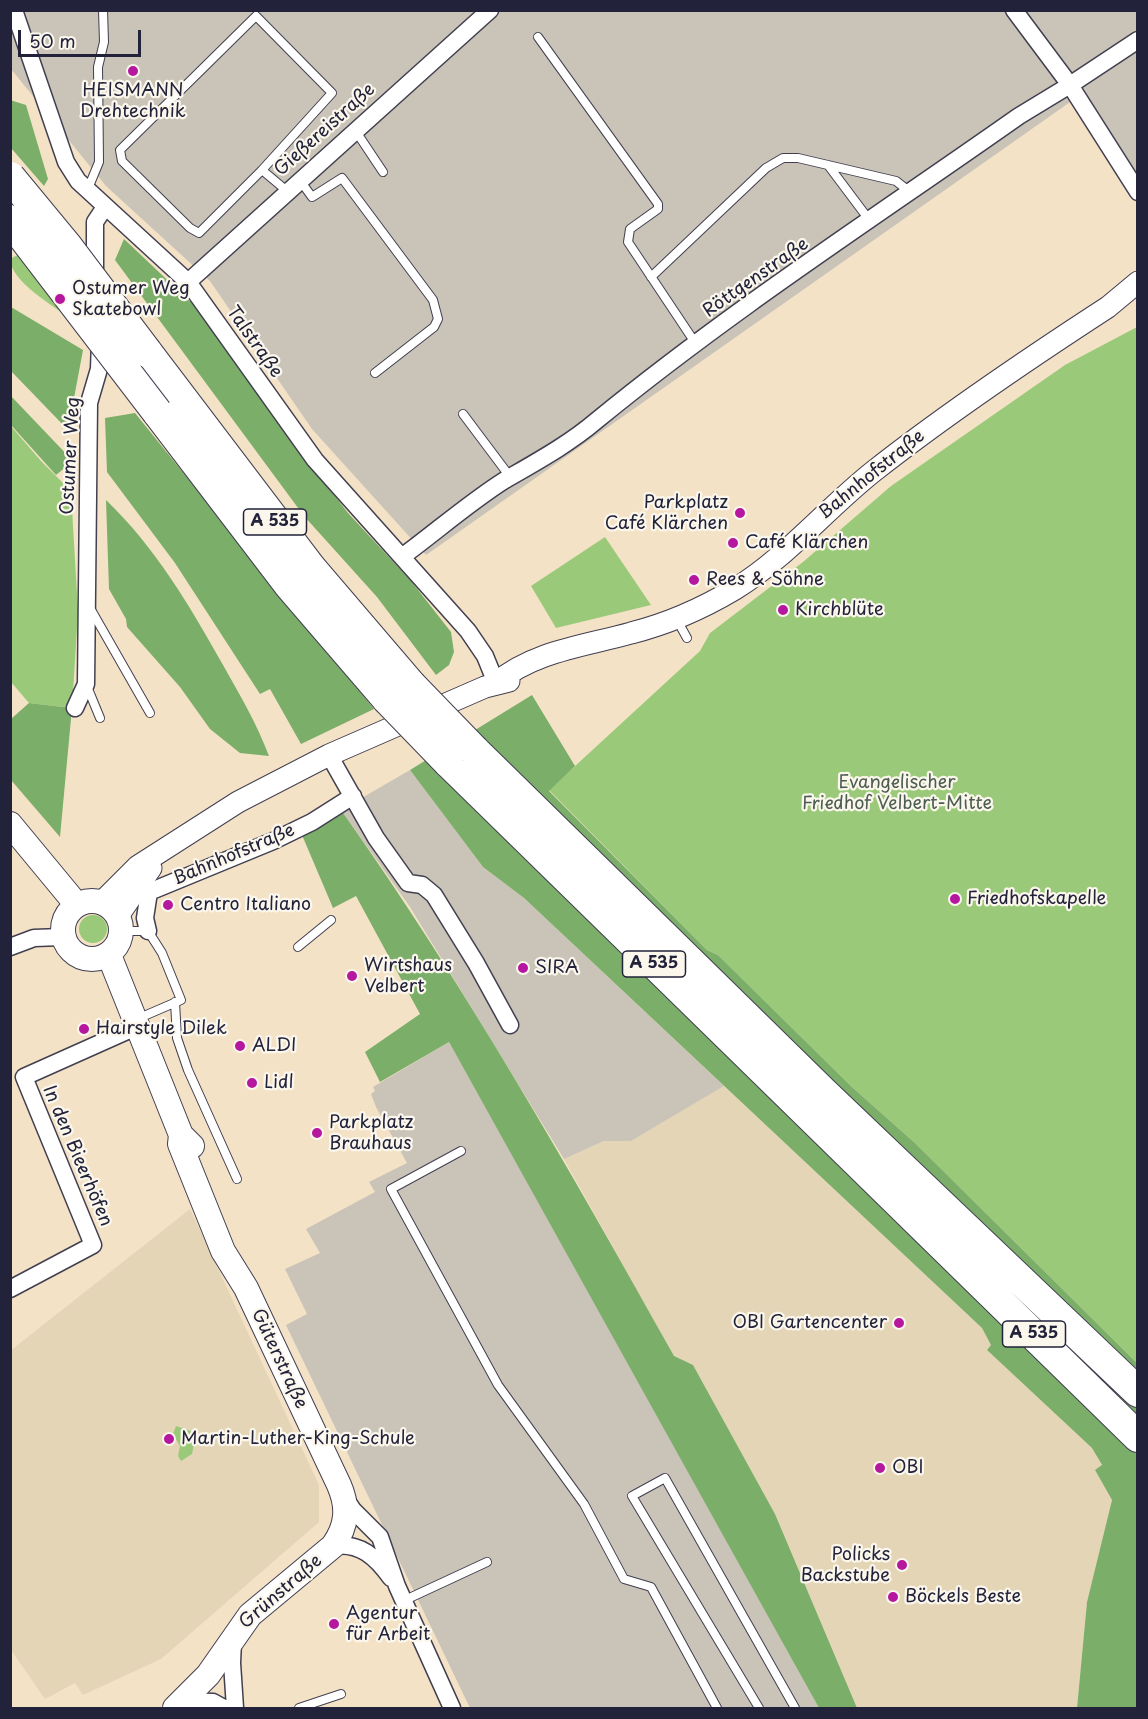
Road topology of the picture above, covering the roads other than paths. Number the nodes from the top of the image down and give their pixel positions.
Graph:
1 (14, 10) edge
2 (102, 10) edge
3 (490, 10) edge
4 (1014, 10) edge
5 (15, 32) edge
6 (538, 37) dead end
7 (1137, 40) edge
8 (1071, 86) junction
9 (355, 129) junction
10 (827, 164) junction
11 (262, 170) junction
12 (383, 172) dead end
13 (10, 177) edge
14 (293, 185) junction
15 (87, 192) junction
16 (910, 192) junction
17 (1137, 192) edge
18 (105, 207) junction
19 (10, 220) edge
20 (870, 220) junction
21 (651, 277) junction
22 (188, 282) junction
23 (1137, 282) edge
24 (1137, 296) edge
25 (1108, 306) junction
26 (696, 344) junction
27 (375, 373) dead end
28 (463, 414) dead end
29 (511, 478) junction
30 (403, 556) junction
31 (87, 603) junction
32 (676, 618) junction
33 (687, 638) dead end
34 (496, 682) junction
35 (86, 684) junction
36 (399, 692) junction
37 (75, 708) dead end
38 (150, 713) dead end
39 (100, 718) dead end
40 (329, 755) junction
41 (461, 756) junction
42 (352, 796) junction
43 (10, 824) edge
44 (77, 905) junction
45 (114, 917) junction
46 (331, 920) dead end
47 (148, 931) junction
48 (62, 937) junction
49 (10, 947) edge
50 (298, 948) dead end
51 (109, 955) junction
52 (178, 1001) junction
53 (135, 1023) junction
54 (510, 1025) dead end
55 (461, 1150) dead end
56 (237, 1179) dead end
57 (10, 1289) edge
58 (1137, 1392) edge
59 (1137, 1437) edge
60 (344, 1497) junction
61 (333, 1546) junction
62 (487, 1562) dead end
63 (400, 1593) junction
64 (235, 1633) junction
65 (341, 1694) dead end
66 (179, 1705) edge
67 (224, 1708) edge
68 (235, 1708) edge
69 (299, 1708) edge
70 (452, 1708) edge
71 (717, 1708) edge
72 (759, 1708) edge
73 (795, 1708) edge

1 - 5 street, Talstraße
2 - 15 lane
3 - 9 street, Gießereistraße
4 - 8 street
5 - 15 street, Talstraße
6 - 21 lane
7 - 8 street, Röttgenstraße
8 - 16 street, Röttgenstraße
8 - 17 street
9 - 12 lane
9 - 14 street, Gießereistraße
10 - 16 lane
10 - 20 lane
10 - 21 lane
11 - 11 lane
11 - 14 lane
13 - 36 highway, A 535, bridge
14 - 22 street, Gießereistraße
14 - 27 lane
15 - 18 street, Talstraße
16 - 20 street, Röttgenstraße
18 - 22 street, Talstraße
18 - 31 street, Ostumer Weg
19 - 36 highway, A 535, bridge
20 - 26 street, Röttgenstraße
21 - 26 lane
22 - 30 street, Talstraße
23 - 25 street, Bahnhofstraße
24 - 25 street, Bahnhofstraße
25 - 32 street, Bahnhofstraße
26 - 29 street, Röttgenstraße
28 - 29 lane
29 - 30 street, Röttgenstraße
30 - 34 street, Talstraße
31 - 35 street, Ostumer Weg
31 - 38 lane
32 - 33 lane
32 - 34 street, Bahnhofstraße
34 - 40 street, Bahnhofstraße
35 - 37 street, Ostumer Weg
35 - 39 lane
36 - 41 highway, A 535, bridge
40 - 42 street
40 - 45 street, Bahnhofstraße
41 - 58 highway, A 535
41 - 59 highway, A 535
42 - 47 street, Bahnhofstraße
42 - 54 street
43 - 44 main road
44 - 45 main road
44 - 48 main road
45 - 47 lane
45 - 51 main road
46 - 50 lane
47 - 52 lane
48 - 49 street
48 - 51 main road
51 - 53 main road, Güterstraße
52 - 53 lane
52 - 56 lane
53 - 57 street, In den Bieerhöfen
53 - 60 main road, Güterstraße
55 - 71 lane
60 - 61 main road, Grünstraße
60 - 63 street, Güterstraße
61 - 63 street, Güterstraße
61 - 64 main road, Grünstraße
62 - 63 lane
63 - 70 street, Güterstraße
64 - 66 main road, Grünstraße
64 - 68 street
65 - 69 lane
66 - 67 street
72 - 73 lane

